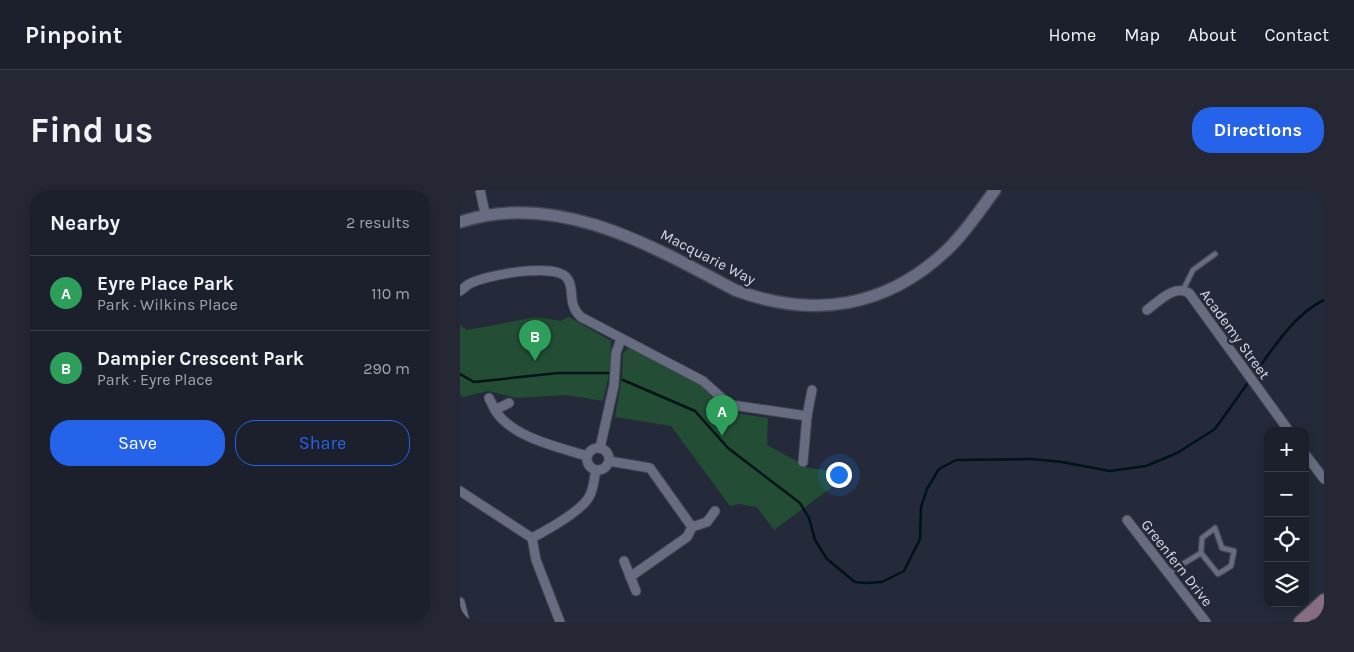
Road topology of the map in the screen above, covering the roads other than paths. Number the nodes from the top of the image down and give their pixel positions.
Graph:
1 (480, 190) edge
2 (995, 190) edge
3 (485, 213) junction
4 (460, 222) edge
5 (1215, 254) dead end
6 (1183, 290) junction
7 (460, 291) edge
8 (1147, 310) dead end
9 (621, 339) junction
10 (812, 390) dead end
11 (489, 398) dead end
12 (508, 402) dead end
13 (495, 410) junction
14 (806, 416) junction
15 (1286, 427) edge
16 (600, 448) junction
17 (587, 456) junction
18 (1309, 459) edge
19 (609, 461) junction
20 (803, 462) dead end
21 (596, 470) junction
22 (1324, 480) edge
23 (460, 491) edge
24 (715, 512) dead end
25 (1127, 520) dead end
26 (692, 527) junction
27 (532, 538) junction
28 (1201, 553) junction
29 (624, 561) dead end
30 (1167, 574) junction
31 (630, 577) junction
32 (636, 591) dead end
33 (1324, 600) edge
34 (460, 602) edge
35 (1324, 616) edge
36 (465, 622) edge
37 (560, 622) edge
38 (1206, 622) edge
39 (1300, 622) edge
40 (1318, 622) edge

1 - 3 street
2 - 3 street, Macquarie Way
3 - 4 street, Macquarie Way
5 - 6 lane
6 - 8 street, Academy Street
6 - 15 street, Academy Street
7 - 9 street
9 - 14 street
9 - 16 street
10 - 14 street
11 - 13 street
12 - 13 street
13 - 17 street
14 - 20 street
16 - 17 street
16 - 19 street
17 - 21 street
18 - 22 street
19 - 21 street
19 - 26 street
21 - 27 street
23 - 27 street
24 - 26 street
25 - 30 street, Greenfern Drive
26 - 31 street
27 - 37 street
28 - 28 lane
28 - 30 lane
29 - 31 street
30 - 38 street, Greenfern Drive
31 - 32 street
33 - 39 main road
34 - 36 street
35 - 40 main road

